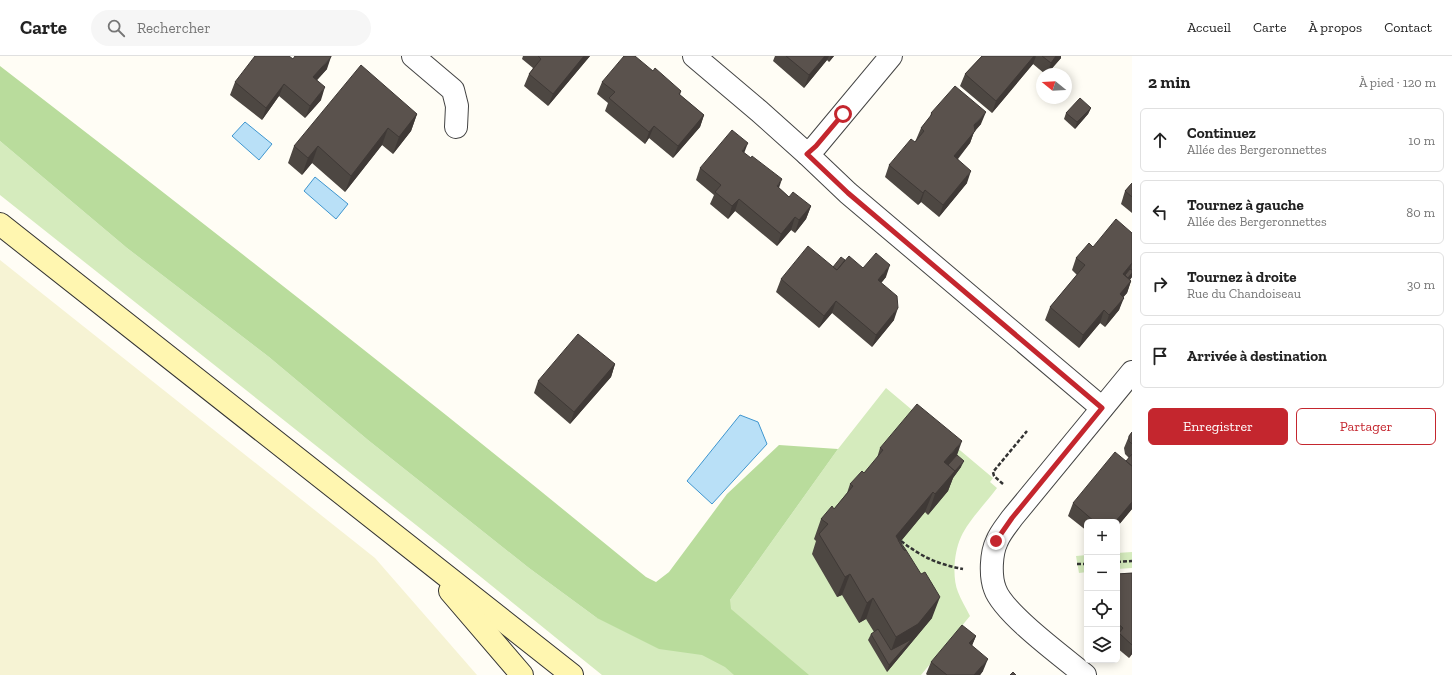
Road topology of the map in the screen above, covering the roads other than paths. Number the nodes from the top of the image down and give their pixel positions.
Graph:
1 (413, 56) edge
2 (694, 56) edge
3 (891, 56) edge
4 (456, 127) dead end
5 (807, 154) junction
6 (0, 224) edge
7 (1132, 372) edge
8 (1102, 408) junction
9 (418, 554) junction
10 (522, 675) edge
11 (572, 675) edge
12 (1084, 675) edge

1 - 4 street
2 - 5 street
3 - 5 street
5 - 8 street
6 - 9 main road
7 - 8 street
8 - 12 street
9 - 10 main road
9 - 11 main road

